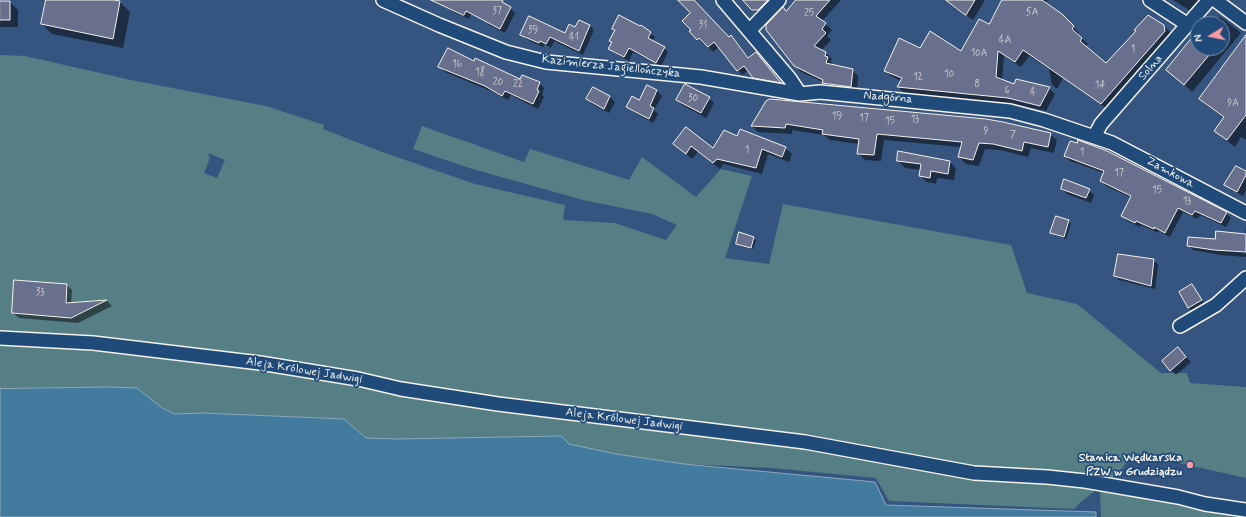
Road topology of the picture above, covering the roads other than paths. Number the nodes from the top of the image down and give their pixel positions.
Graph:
1 (382, 0) edge
2 (723, 0) edge
3 (778, 0) edge
4 (1150, 0) edge
5 (1209, 0) edge
6 (1215, 0) edge
7 (1246, 23) edge
8 (1188, 25) junction
9 (750, 30) junction
10 (800, 94) junction
11 (1094, 137) junction
12 (1246, 213) edge
13 (1246, 278) edge
14 (1180, 326) dead end
15 (0, 338) edge
16 (1246, 510) edge

1 - 10 street, Kazimierza Jagiellończyka
2 - 9 street
3 - 9 street
4 - 8 street
5 - 8 street, Solna
6 - 7 street
8 - 11 street, Solna
9 - 10 street
10 - 11 street, Nadgórna
11 - 12 street, Zamkowa
13 - 14 street
15 - 16 street, Aleja Królowej Jadwigi

